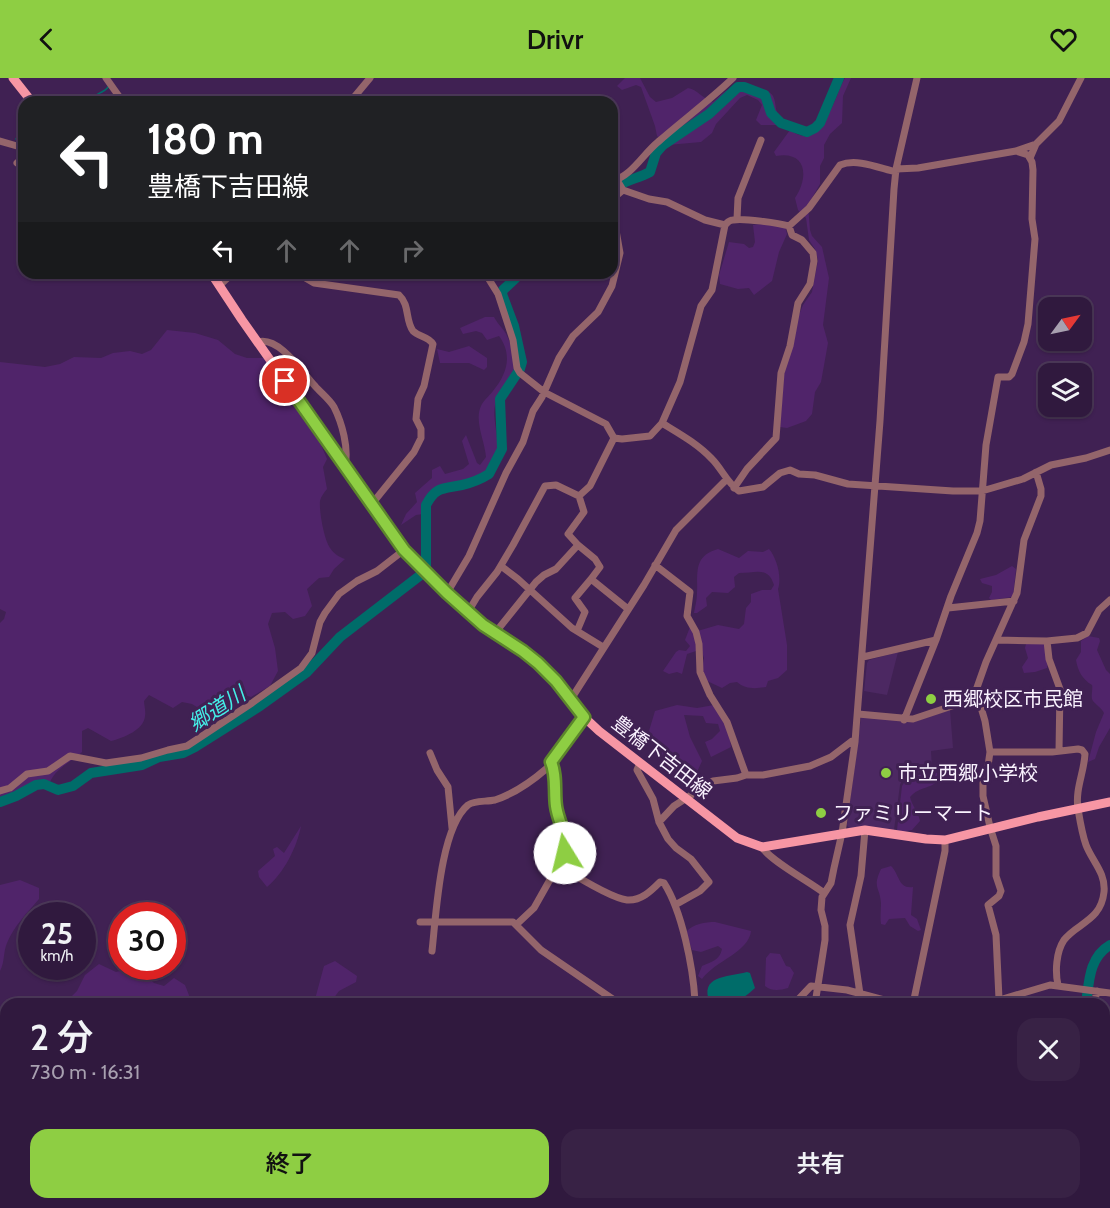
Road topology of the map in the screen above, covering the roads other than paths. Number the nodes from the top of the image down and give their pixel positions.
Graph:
1 (13, 78) edge
2 (106, 78) edge
3 (370, 78) edge
4 (733, 78) edge
5 (917, 78) edge
6 (1081, 78) edge
7 (27, 96) edge
8 (119, 96) edge
9 (355, 96) edge
10 (761, 140) dead end
11 (0, 141) edge
12 (1036, 144) junction
13 (18, 146) edge
14 (1016, 151) junction
15 (1030, 158) junction
16 (896, 171) junction
17 (618, 184) edge
18 (737, 219) junction
19 (724, 225) junction
20 (789, 226) junction
21 (618, 242) edge
22 (618, 261) edge
23 (215, 279) edge
24 (227, 279) edge
25 (307, 279) edge
26 (489, 279) edge
27 (614, 279) edge
28 (219, 286) junction
29 (258, 342) junction
30 (544, 392) junction
31 (663, 423) junction
32 (614, 438) junction
33 (1110, 450) edge
34 (345, 466) junction
35 (1036, 472) junction
36 (727, 479) junction
37 (875, 485) junction
38 (734, 488) junction
39 (982, 491) junction
40 (579, 496) junction
41 (372, 505) junction
42 (578, 545) junction
43 (404, 550) junction
44 (655, 565) junction
45 (501, 566) junction
46 (591, 579) junction
47 (529, 590) junction
48 (447, 593) junction
49 (1110, 600) edge
50 (1014, 601) junction
51 (948, 608) junction
52 (628, 609) junction
53 (468, 612) junction
54 (577, 631) junction
55 (495, 633) junction
56 (936, 640) junction
57 (997, 640) junction
58 (1047, 641) junction
59 (603, 647) junction
60 (863, 657) junction
61 (974, 696) junction
62 (569, 699) junction
63 (858, 714) junction
64 (584, 717) junction
65 (904, 720) junction
66 (855, 742) junction
67 (1059, 751) junction
68 (990, 752) junction
69 (430, 753) dead end
70 (551, 762) junction
71 (640, 763) junction
72 (746, 775) junction
73 (0, 791) edge
74 (685, 798) junction
75 (1110, 802) edge
76 (1078, 810) junction
77 (659, 822) junction
78 (452, 828) junction
79 (991, 829) junction
80 (865, 830) junction
81 (842, 833) junction
82 (945, 840) junction
83 (762, 847) junction
84 (558, 865) junction
85 (825, 893) junction
86 (675, 905) junction
87 (436, 921) junction
88 (420, 922) dead end
89 (517, 924) junction
90 (432, 951) dead end
91 (1058, 985) junction
92 (818, 986) junction
93 (1095, 991) junction
94 (1110, 993) edge
95 (860, 994) junction
96 (612, 998) edge
97 (695, 998) edge
98 (799, 998) edge
99 (816, 998) edge
100 (876, 998) edge
101 (914, 998) edge
102 (999, 998) edge
103 (1003, 998) edge
104 (1094, 998) edge

1 - 7 main road
2 - 8 street
3 - 9 street
4 - 17 street
5 - 16 street
6 - 12 street
10 - 18 street
11 - 13 street
12 - 14 street
12 - 15 street
14 - 15 street
14 - 16 street
15 - 39 street
16 - 20 street
16 - 37 street
17 - 19 street
18 - 19 street
18 - 20 street
19 - 31 street
20 - 38 street
21 - 22 street
23 - 28 main road, 豊橋下吉田線
24 - 28 street
25 - 41 street
26 - 30 street
27 - 30 street
28 - 29 main road, 豊橋下吉田線
29 - 34 main road, 豊橋下吉田線
29 - 34 street
30 - 32 street
30 - 48 street
31 - 32 street
31 - 36 street
32 - 40 street
33 - 35 street
34 - 41 main road, 豊橋下吉田線
35 - 39 street
35 - 50 street
36 - 38 street
36 - 44 street
37 - 38 street
37 - 39 street
37 - 60 street
39 - 51 street
40 - 42 street
40 - 45 street
41 - 43 main road, 豊橋下吉田線
42 - 46 street
42 - 47 street
43 - 48 main road, 豊橋下吉田線
43 - 73 street
44 - 52 street
44 - 72 street
45 - 47 street
45 - 53 street
46 - 52 street
46 - 54 street
47 - 54 street
47 - 55 street
48 - 53 main road, 豊橋下吉田線
49 - 58 street
50 - 51 street
50 - 57 street
51 - 56 street
52 - 59 street
53 - 55 main road, 豊橋下吉田線
54 - 59 street
55 - 62 main road, 豊橋下吉田線
56 - 60 street
56 - 65 street
57 - 58 street
57 - 61 street
58 - 67 street
59 - 62 street
60 - 63 street
61 - 65 street
61 - 68 street
62 - 64 main road, 豊橋下吉田線
63 - 65 street
63 - 66 street
64 - 70 street
64 - 71 main road, 豊橋下吉田線
66 - 72 street
66 - 81 street
67 - 68 street
67 - 76 street
68 - 79 street
69 - 78 street
70 - 78 street
70 - 84 street
71 - 74 main road, 豊橋下吉田線
71 - 77 street
72 - 74 street
74 - 77 street
74 - 83 main road, 豊橋下吉田線
75 - 76 main road, 豊橋下吉田線
76 - 79 main road, 豊橋下吉田線
76 - 91 street
77 - 86 street
78 - 87 street
79 - 82 main road, 豊橋下吉田線
79 - 102 street
80 - 81 main road, 豊橋下吉田線
80 - 82 main road, 豊橋下吉田線
80 - 95 street
81 - 83 main road, 豊橋下吉田線
81 - 85 street
82 - 101 street
83 - 85 street
84 - 86 street
84 - 89 street
85 - 92 street
86 - 97 street
87 - 88 street
87 - 89 street
87 - 90 street
89 - 96 street
91 - 93 street
91 - 103 street
92 - 95 street
92 - 98 street
92 - 99 street
93 - 94 street
93 - 104 street
95 - 100 street

